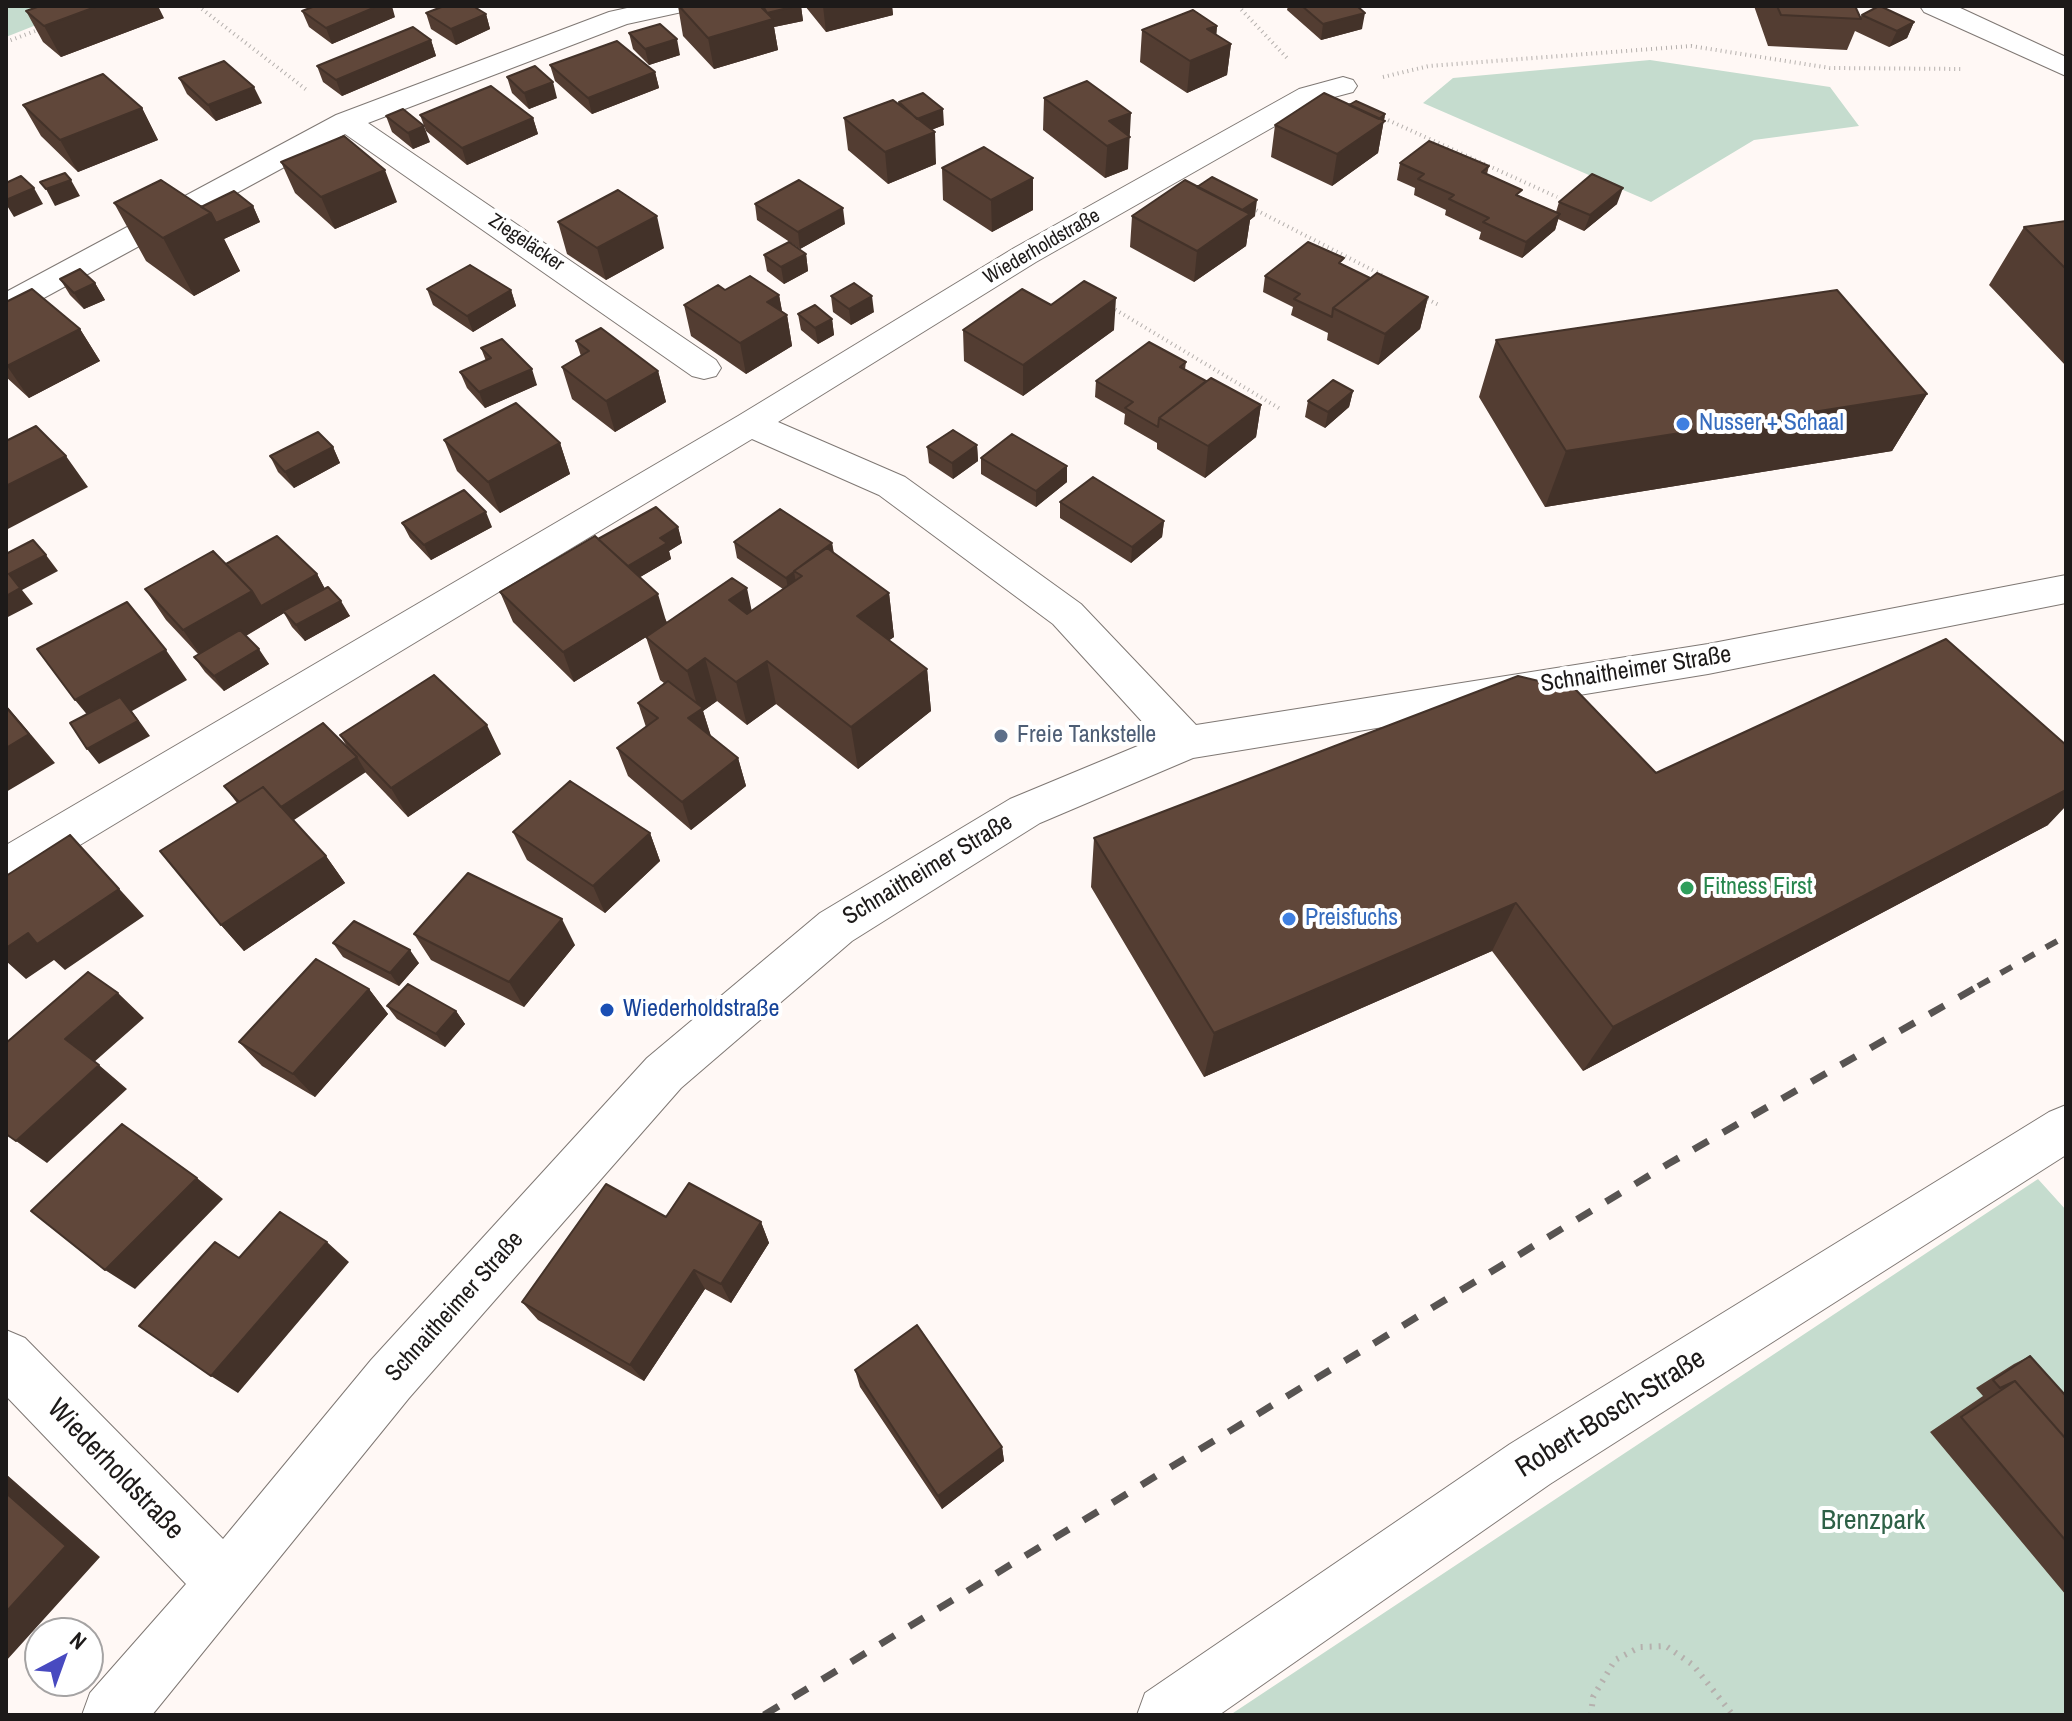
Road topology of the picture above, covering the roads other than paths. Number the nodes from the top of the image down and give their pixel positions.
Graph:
1 (672, 6) edge
2 (1934, 6) edge
3 (625, 12) edge
4 (2056, 63) edge
5 (1334, 89) road end
6 (346, 121) junction
7 (6, 305) edge
8 (704, 368) dead end
9 (750, 424) junction
10 (2066, 589) edge
11 (1187, 743) junction
12 (6, 867) edge
13 (2066, 1128) edge
14 (6, 1357) edge
15 (225, 1583) junction
16 (112, 1715) edge
17 (1167, 1715) edge

1 - 3 street
2 - 4 street
3 - 6 street
5 - 9 street, Wiederholdstraße
6 - 7 street
6 - 8 street, Ziegeläcker
9 - 11 street
9 - 12 street, Wiederholdstraße
10 - 11 street, Schnaitheimer Straße
11 - 15 street, Schnaitheimer Straße
13 - 17 street, Robert-Bosch-Straße
14 - 15 street, Wiederholdstraße
15 - 16 street, Schnaitheimer Straße

